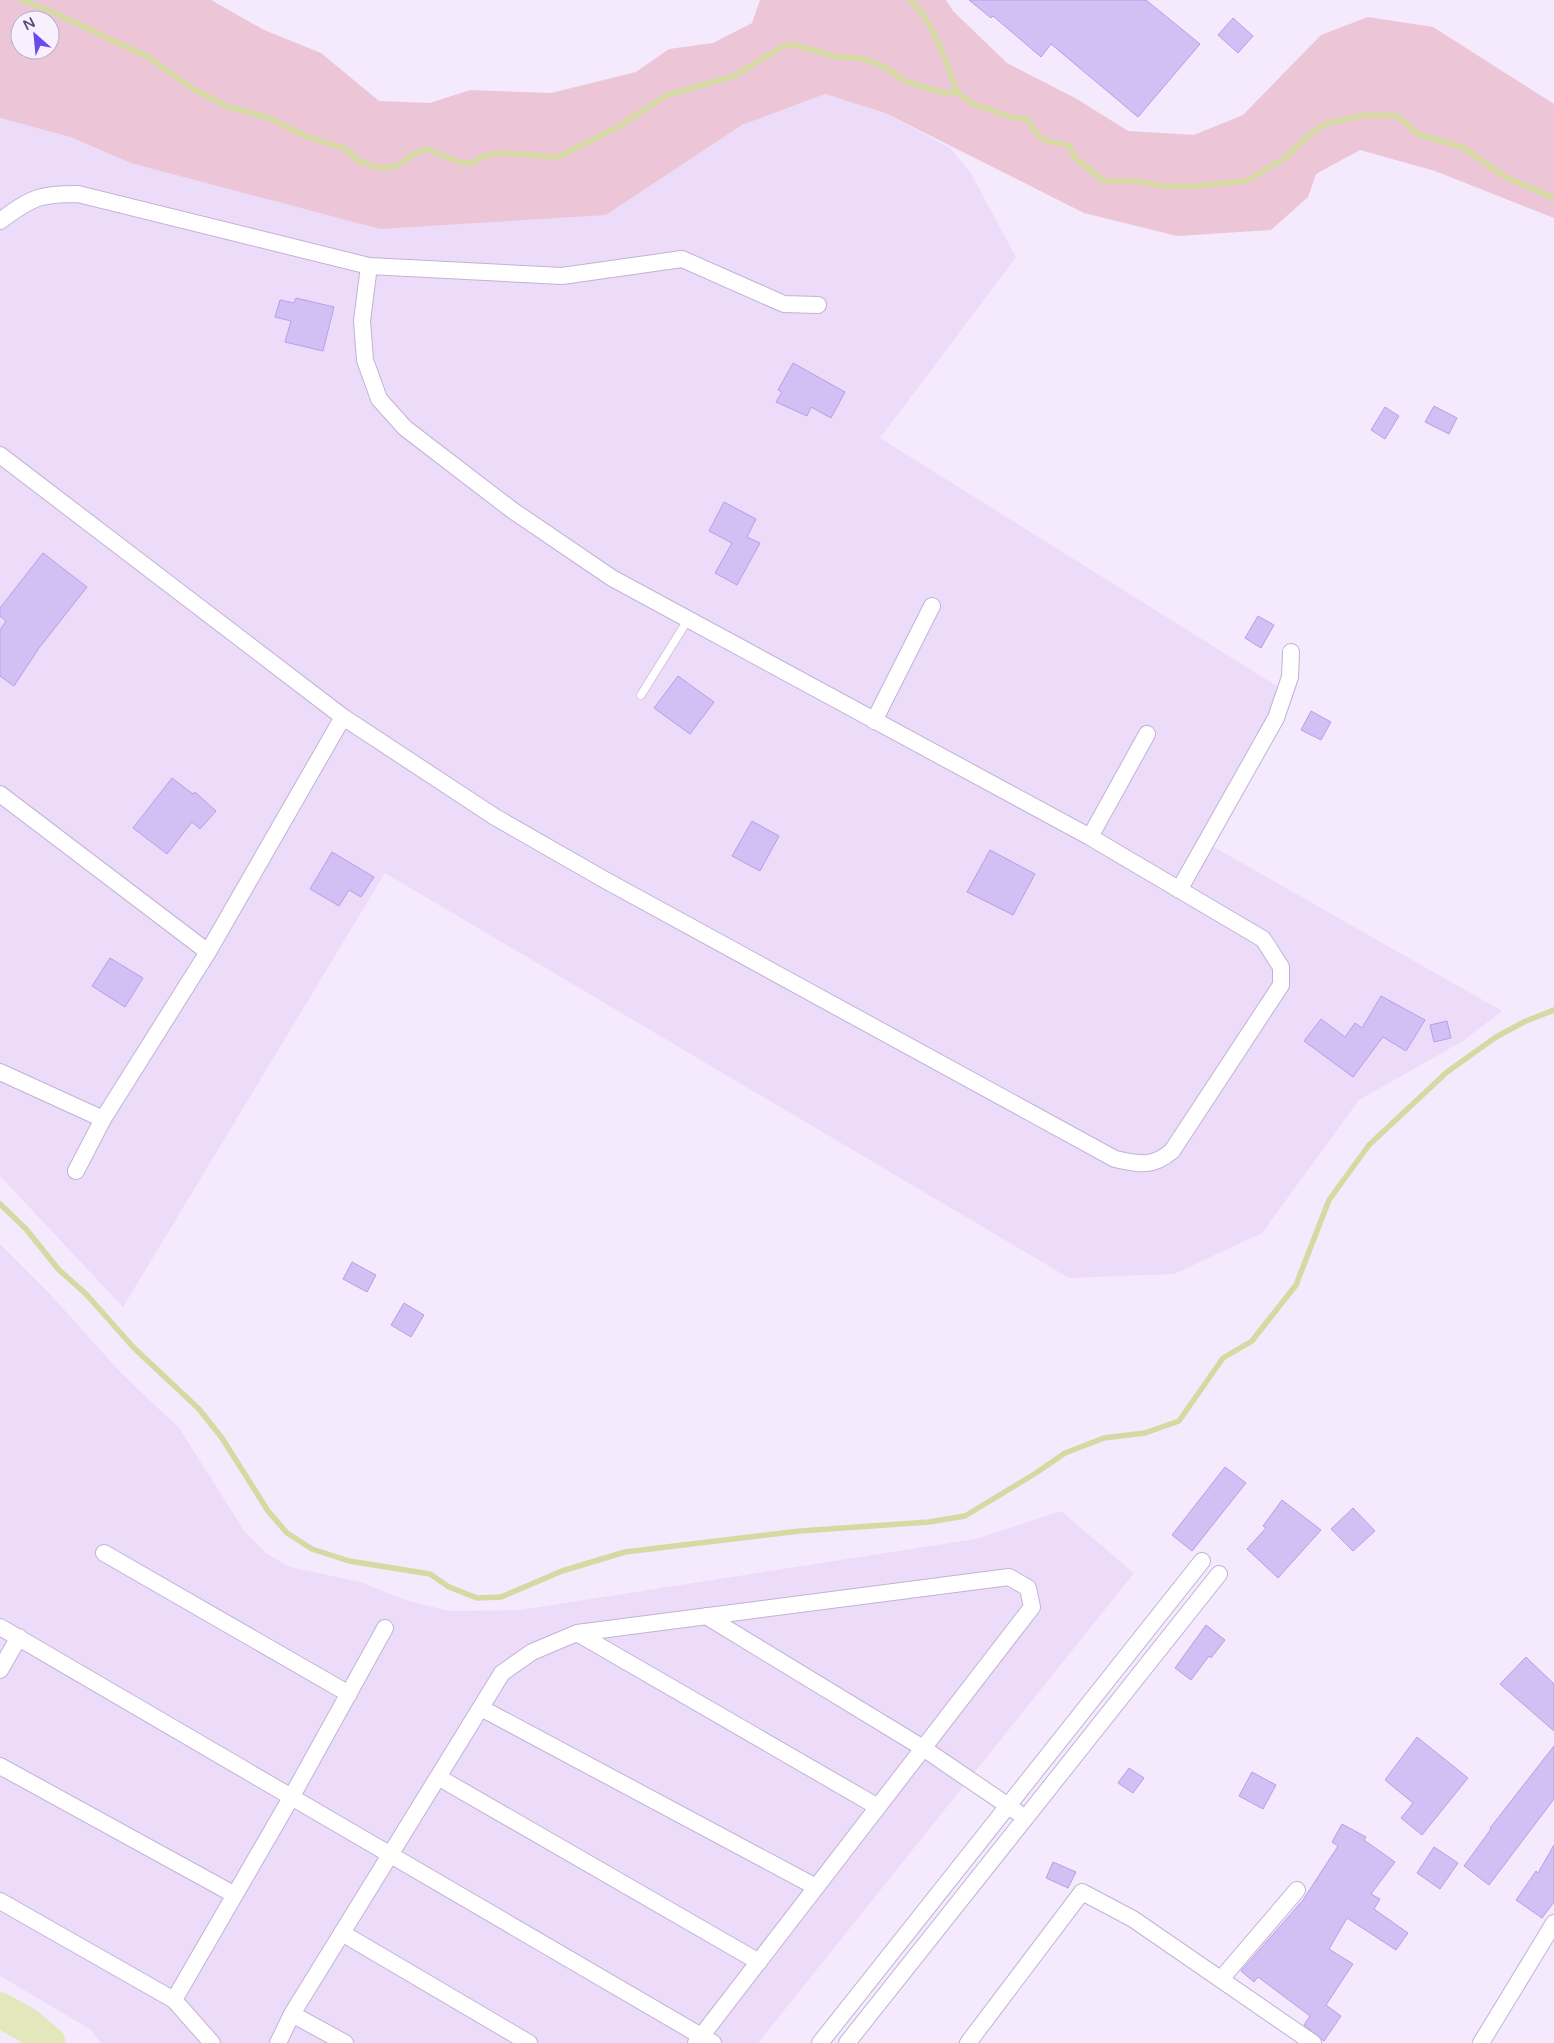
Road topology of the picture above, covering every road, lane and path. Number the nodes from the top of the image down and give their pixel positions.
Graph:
1 (0, 221) edge
2 (369, 266) junction
3 (818, 305) dead end
4 (0, 455) edge
5 (932, 606) dead end
6 (689, 618) junction
7 (1292, 652) dead end
8 (641, 695) dead end
9 (343, 717) junction
10 (874, 720) junction
11 (1147, 734) dead end
12 (0, 794) edge
13 (1090, 837) junction
14 (1180, 890) junction
15 (208, 952) junction
16 (0, 1072) edge
17 (103, 1119) junction
18 (76, 1172) dead end
19 (104, 1553) dead end
20 (1202, 1561) dead end
21 (1219, 1574) dead end
22 (706, 1616) junction
23 (0, 1627) edge
24 (384, 1628) dead end
25 (577, 1633) junction
26 (19, 1637) junction
27 (0, 1670) edge
28 (349, 1694) junction
29 (481, 1708) junction
30 (923, 1748) junction
31 (0, 1766) edge
32 (438, 1777) junction
33 (292, 1796) junction
34 (1008, 1806) junction
35 (878, 1808) junction
36 (1025, 1818) junction
37 (391, 1854) junction
38 (816, 1887) junction
39 (1297, 1890) dead end
40 (235, 1894) junction
41 (0, 1901) edge
42 (1554, 1923) edge
43 (342, 1933) junction
44 (759, 1962) junction
45 (1221, 1979) junction
46 (174, 2000) junction
47 (292, 2014) junction
48 (704, 2041) edge
49 (212, 2043) edge
50 (278, 2043) edge
51 (345, 2043) edge
52 (529, 2043) edge
53 (820, 2043) edge
54 (847, 2043) edge
55 (968, 2043) edge
56 (1314, 2043) edge
57 (1481, 2043) edge

1 - 2 street
2 - 3 street
2 - 6 street
4 - 9 street
5 - 10 street
6 - 8 lane
6 - 10 street
7 - 14 street
9 - 14 street
9 - 15 street
10 - 13 street
11 - 13 street
12 - 15 street
13 - 14 street
15 - 17 street
16 - 17 street
17 - 18 street
19 - 28 street
20 - 34 street
21 - 36 street
22 - 25 street
22 - 30 street
22 - 30 street
23 - 26 street
24 - 28 street
25 - 29 street
25 - 35 street
26 - 27 street
26 - 33 street
28 - 33 street
29 - 32 street
29 - 38 street
30 - 34 street
30 - 35 street
31 - 40 street
32 - 37 street
32 - 44 street
33 - 37 street
33 - 40 street
34 - 36 street
34 - 53 street
35 - 38 street
36 - 54 street
37 - 43 street
37 - 48 street
38 - 44 street
39 - 45 street
40 - 46 street
41 - 46 street
42 - 57 street
43 - 47 street
43 - 52 street
44 - 48 street
45 - 55 street
45 - 56 street
46 - 49 street
47 - 50 street
47 - 51 street

